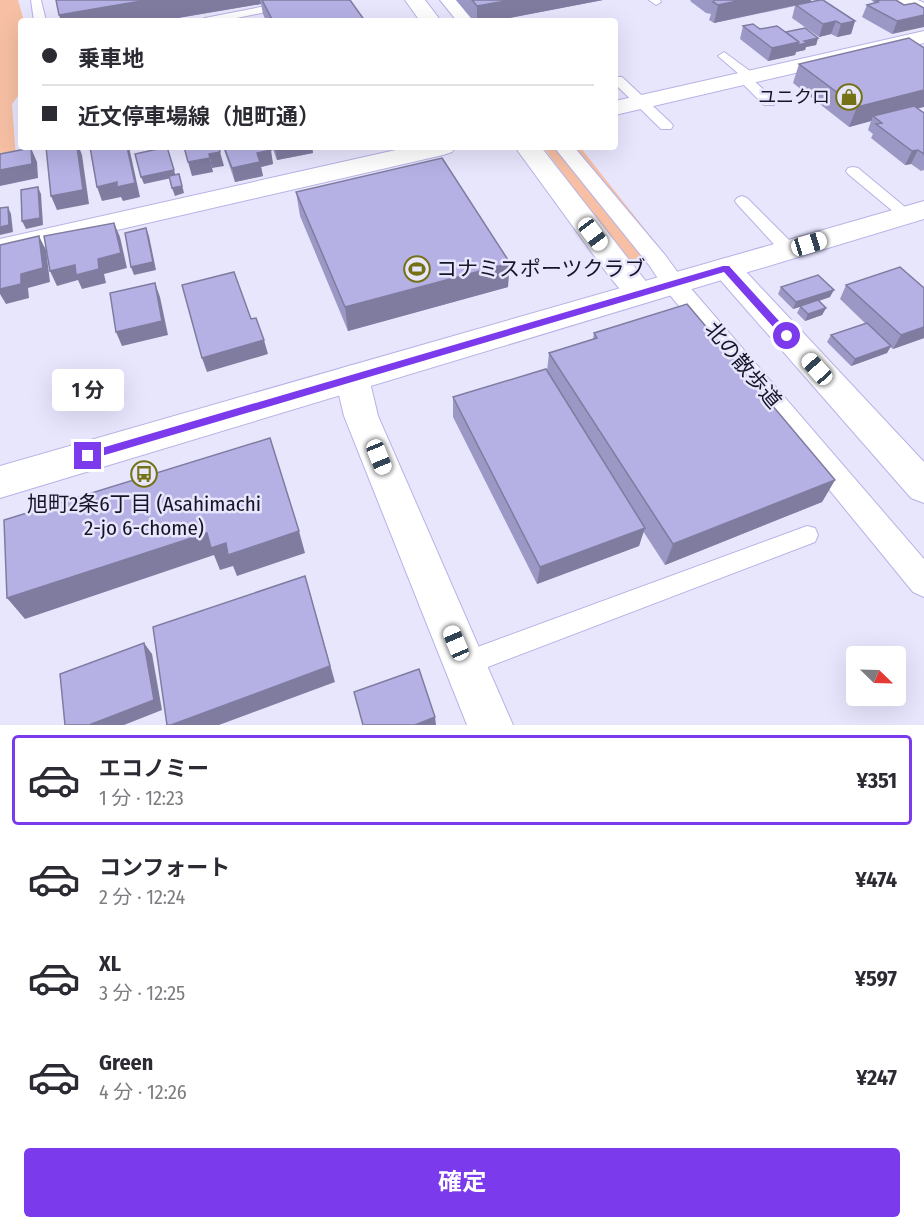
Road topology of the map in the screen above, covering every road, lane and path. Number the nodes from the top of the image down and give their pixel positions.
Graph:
1 (36, 0) edge
2 (415, 0) edge
3 (448, 0) edge
4 (904, 0) edge
5 (290, 4) edge
6 (924, 12) edge
7 (39, 18) edge
8 (220, 18) edge
9 (429, 18) edge
10 (463, 18) edge
11 (924, 37) edge
12 (724, 56) dead end
13 (747, 77) junction
14 (618, 80) dead end
15 (641, 102) junction
16 (769, 102) dead end
17 (618, 107) edge
18 (666, 126) dead end
19 (431, 150) edge
20 (530, 150) edge
21 (566, 150) edge
22 (853, 171) dead end
23 (742, 201) dead end
24 (915, 212) edge
25 (0, 248) edge
26 (789, 250) junction
27 (726, 268) junction
28 (673, 283) junction
29 (640, 293) junction
30 (352, 378) junction
31 (0, 482) edge
32 (924, 488) edge
33 (807, 535) dead end
34 (924, 582) edge
35 (464, 664) junction
36 (490, 725) edge

1 - 7 lane
2 - 9 street
3 - 10 street
4 - 6 street
5 - 8 lane
11 - 13 street
12 - 13 lane
13 - 15 street
13 - 16 lane
14 - 15 lane
15 - 17 street
15 - 18 lane
19 - 25 street
20 - 29 street
21 - 28 street, 北の散歩道
22 - 24 lane
23 - 26 lane
24 - 26 street
26 - 27 street
27 - 28 street
27 - 32 street
28 - 29 street
28 - 34 street, 北の散歩道
29 - 30 street
30 - 31 street
30 - 35 street
33 - 35 lane
35 - 36 street

